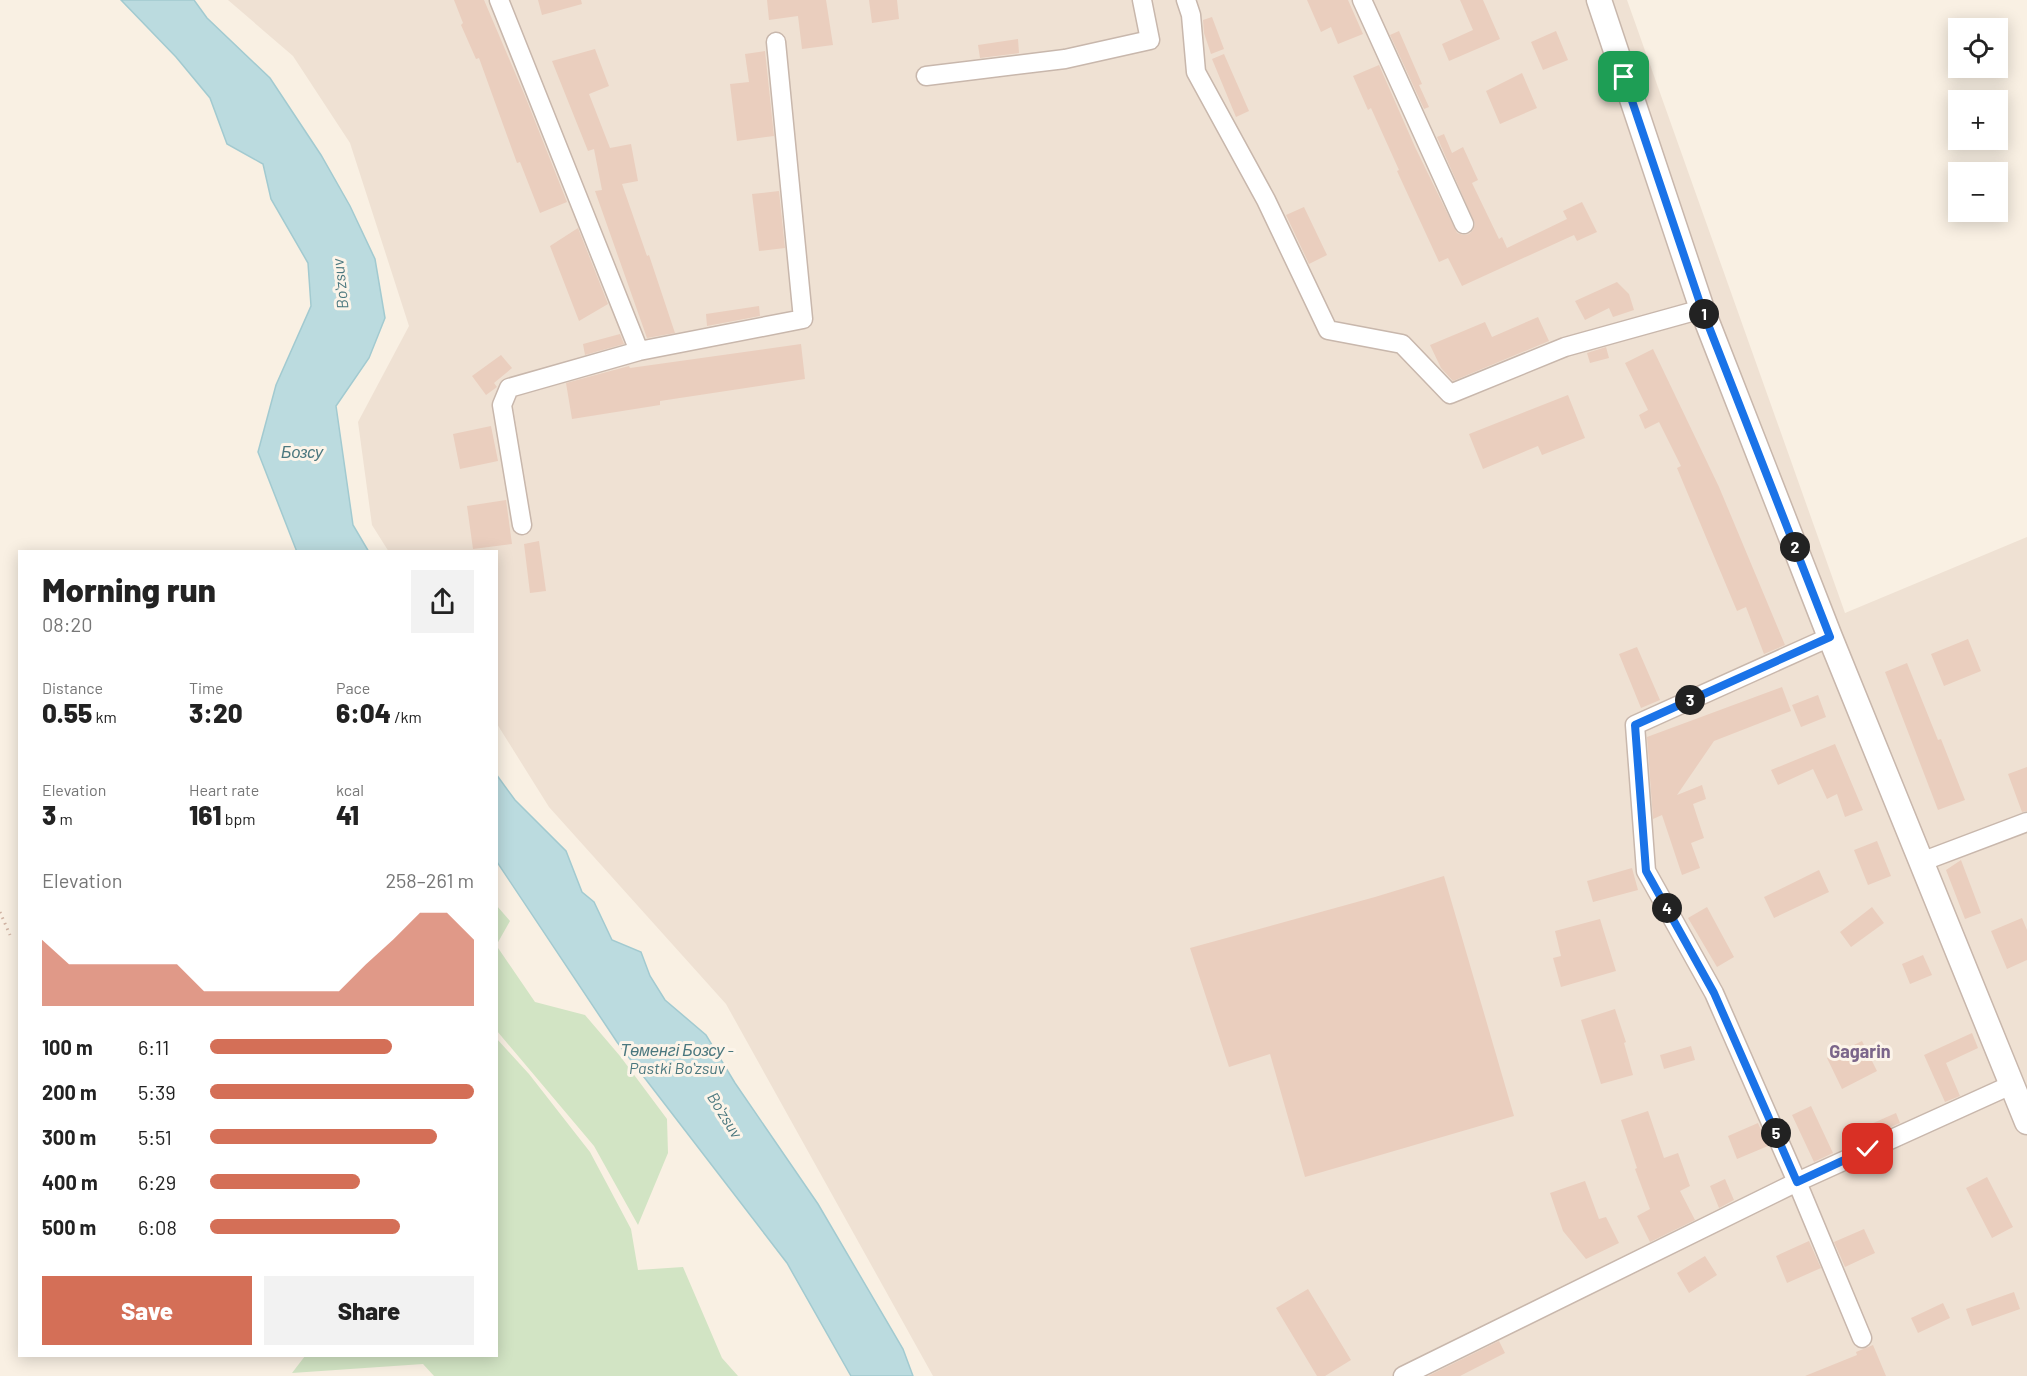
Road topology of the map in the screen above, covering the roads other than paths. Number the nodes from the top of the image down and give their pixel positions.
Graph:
1 (499, 0) edge
2 (1142, 0) edge
3 (1186, 0) edge
4 (1362, 0) edge
5 (1599, 0) edge
6 (776, 42) dead end
7 (926, 76) dead end
8 (1464, 224) dead end
9 (1702, 309) junction
10 (639, 351) junction
11 (522, 525) dead end
12 (1830, 637) junction
13 (2027, 822) edge
14 (1921, 862) junction
15 (2011, 1084) junction
16 (2027, 1122) edge
17 (1797, 1182) junction
18 (1862, 1338) dead end
19 (1403, 1376) edge

1 - 10 street
2 - 7 street
3 - 9 street
4 - 8 street
5 - 9 street
6 - 10 street
9 - 12 street
10 - 11 street
12 - 14 street
12 - 17 street
13 - 14 street
14 - 15 street
15 - 16 street
15 - 17 street
17 - 18 street
17 - 19 street

